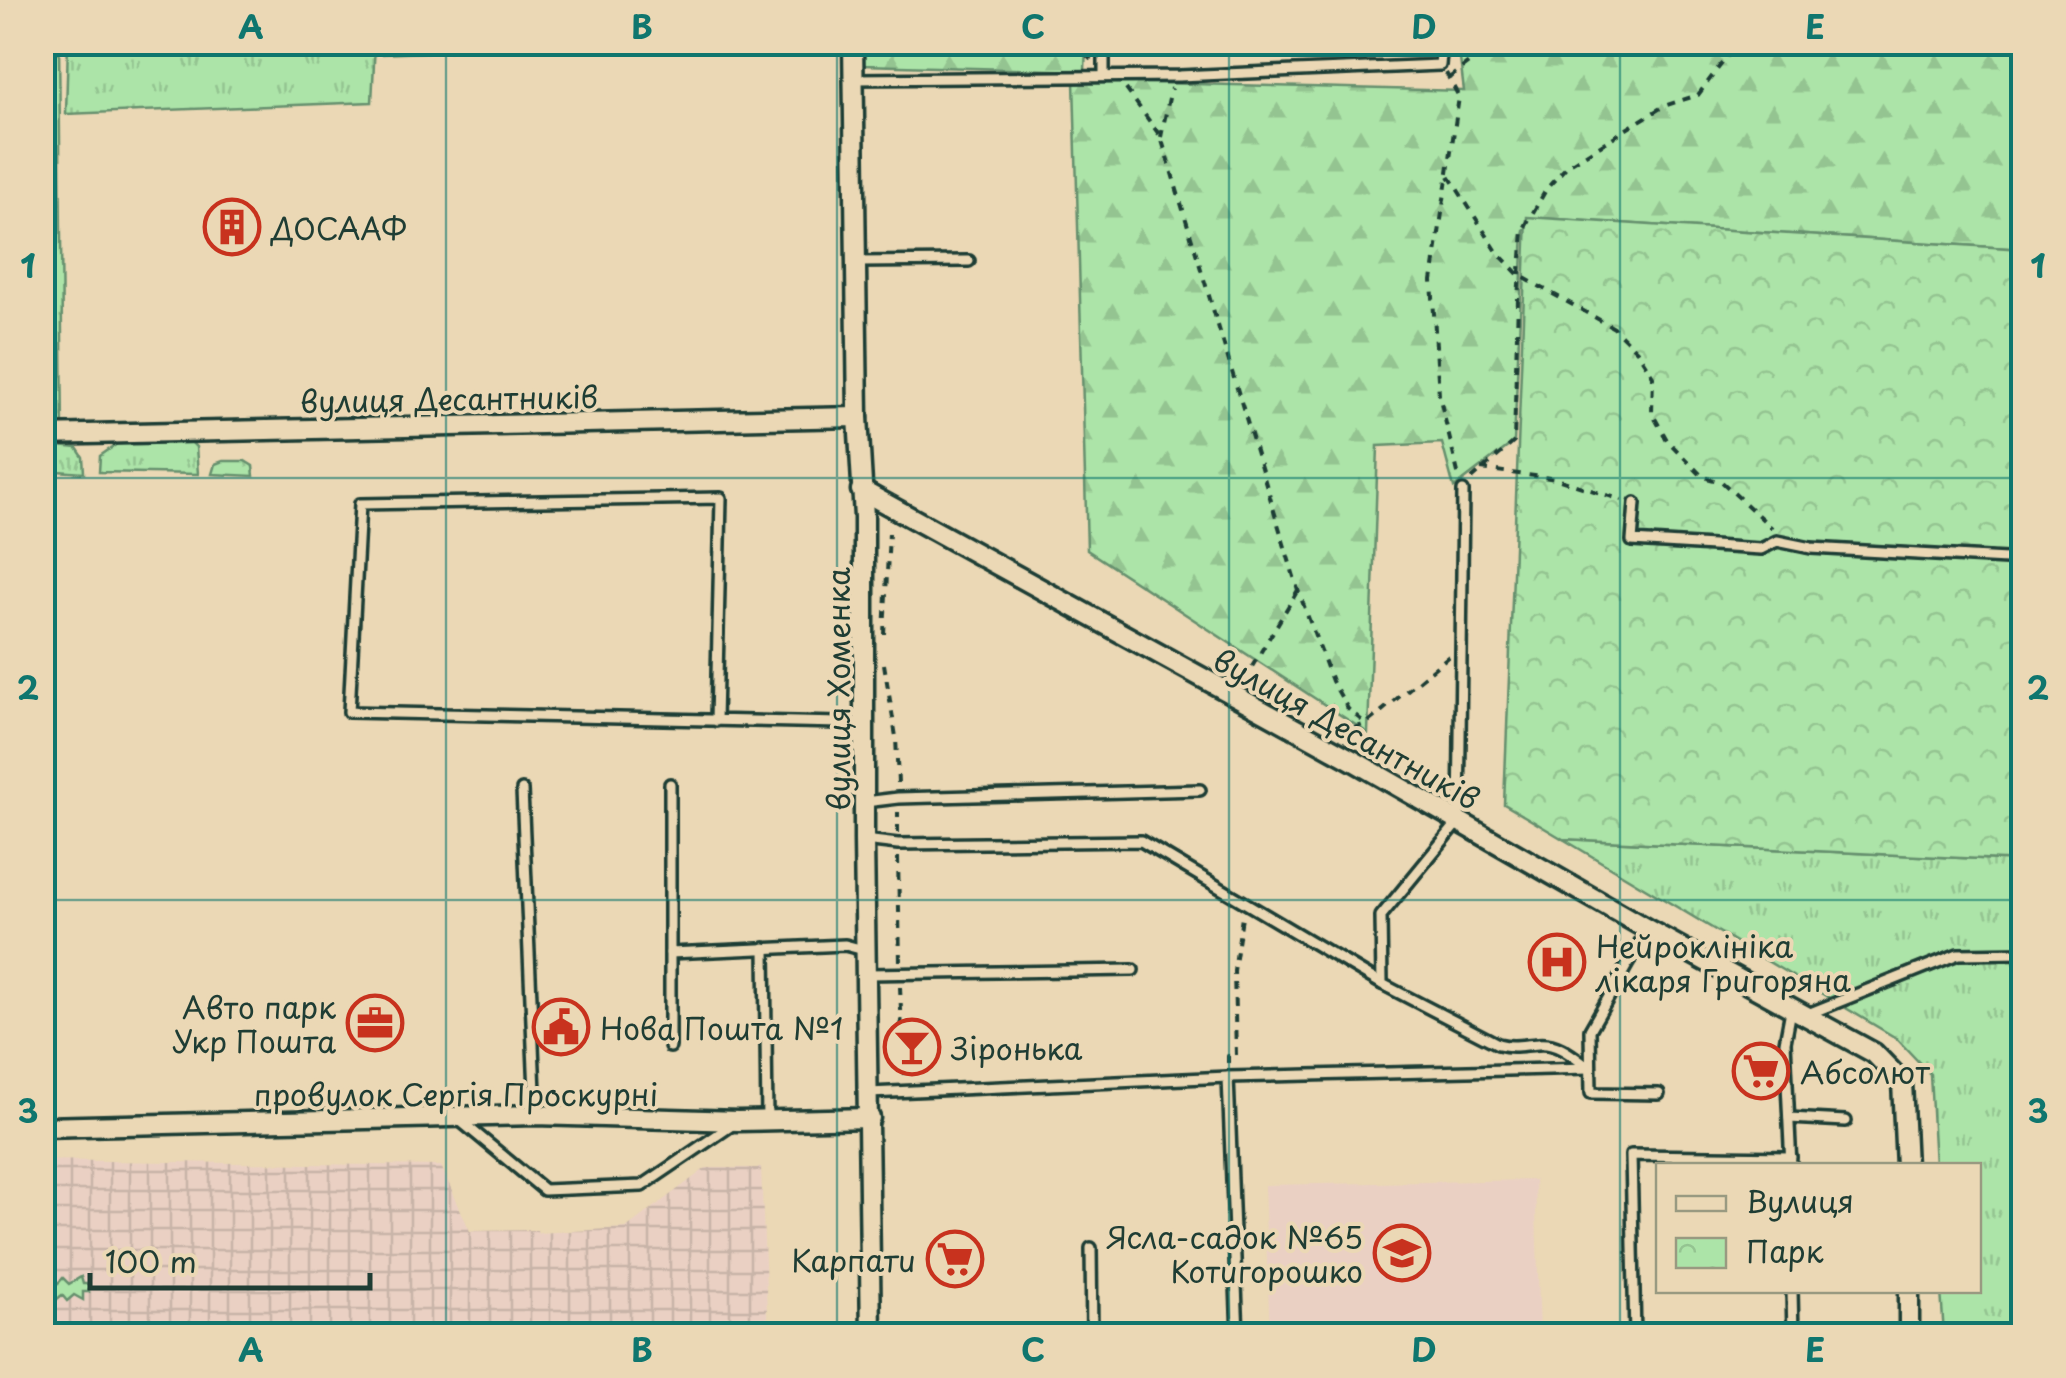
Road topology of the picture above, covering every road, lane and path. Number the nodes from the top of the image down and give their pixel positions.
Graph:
1 (853, 42) edge
2 (1104, 42) edge
3 (1442, 42) edge
4 (1484, 42) edge
5 (1738, 42) edge
6 (1440, 66) junction
7 (1104, 74) junction
8 (1179, 76) junction
9 (1449, 78) junction
10 (854, 79) junction
11 (1125, 87) dead end
12 (1161, 137) junction
13 (1448, 176) junction
14 (970, 261) dead end
15 (854, 262) junction
16 (1520, 275) junction
17 (858, 417) junction
18 (42, 435) edge
19 (1481, 468) junction
20 (861, 490) junction
21 (1463, 491) junction
22 (1635, 503) joint
23 (1777, 541) junction
24 (2024, 560) edge
25 (1298, 590) junction
26 (1463, 645) junction
27 (1234, 697) junction
28 (716, 721) junction
29 (1366, 724) junction
30 (866, 729) junction
31 (1316, 740) junction
32 (670, 784) dead end
33 (522, 790) dead end
34 (1200, 790) dead end
35 (865, 802) junction
36 (1458, 821) junction
37 (864, 840) junction
38 (1244, 902) junction
39 (1647, 930) junction
40 (765, 948) junction
41 (867, 951) junction
42 (2022, 953) edge
43 (670, 954) junction
44 (1133, 970) dead end
45 (868, 974) junction
46 (1382, 984) junction
47 (2024, 1010) edge
48 (1799, 1011) junction
49 (670, 1048) dead end
50 (1589, 1068) junction
51 (1228, 1077) junction
52 (869, 1094) junction
53 (1659, 1094) dead end
54 (536, 1115) junction
55 (454, 1116) junction
56 (870, 1118) junction
57 (1789, 1118) junction
58 (738, 1120) junction
59 (767, 1120) junction
60 (1846, 1122) dead end
61 (42, 1127) edge
62 (1791, 1161) edge
63 (1906, 1163) edge
64 (1091, 1248) dead end
65 (1792, 1293) edge
66 (1909, 1293) edge
67 (872, 1336) edge
68 (1092, 1336) edge
69 (1238, 1336) edge
70 (1635, 1336) edge
71 (1793, 1336) edge
72 (1910, 1336) edge

1 - 10 street, вулиця Хоменка
2 - 7 lane
3 - 6 lane
4 - 9 path
5 - 16 path
6 - 8 lane
6 - 9 path
7 - 8 lane
7 - 10 lane
8 - 12 path
9 - 13 path
10 - 15 street, вулиця Хоменка
11 - 12 path
12 - 25 path
13 - 16 path
13 - 21 path
14 - 15 lane
15 - 17 street, вулиця Хоменка
16 - 19 path
16 - 23 path
17 - 18 street, вулиця Десантників
17 - 20 street, вулиця Хоменка
19 - 21 path
19 - 22 path
20 - 27 street, вулиця Десантників
20 - 30 street, вулиця Хоменка
21 - 26 lane
22 - 23 lane
23 - 24 lane
25 - 27 path
25 - 29 path
26 - 29 path
26 - 36 lane
27 - 31 street, вулиця Десантників
28 - 28 lane
28 - 30 lane
29 - 31 path
30 - 35 street, вулиця Хоменка
31 - 36 street, вулиця Десантників
32 - 43 lane
33 - 54 lane
34 - 35 lane
35 - 37 street, вулиця Хоменка
36 - 39 street, вулиця Десантників
36 - 46 lane
37 - 38 lane
37 - 41 street, вулиця Хоменка
38 - 46 lane
38 - 51 path
39 - 48 street, вулиця Десантників
39 - 50 lane
40 - 41 lane
40 - 43 lane
40 - 59 lane
41 - 45 street, вулиця Хоменка
42 - 47 lane
42 - 48 lane
43 - 49 lane
44 - 45 lane
45 - 52 street, вулиця Хоменка
46 - 50 lane
48 - 57 lane
48 - 63 street, вулиця Десантників
50 - 51 lane
50 - 53 lane
51 - 52 lane
51 - 69 lane
52 - 56 street, вулиця Хоменка
54 - 55 street, провулок Сергія Проскурні
54 - 58 street, провулок Сергія Проскурні
55 - 58 lane
55 - 61 street, провулок Сергія Проскурні
56 - 59 street, провулок Сергія Проскурні
56 - 67 street, вулиця Хоменка
57 - 60 lane
57 - 62 lane
58 - 59 street, провулок Сергія Проскурні
62 - 70 lane
64 - 68 lane
65 - 71 lane
66 - 72 street

